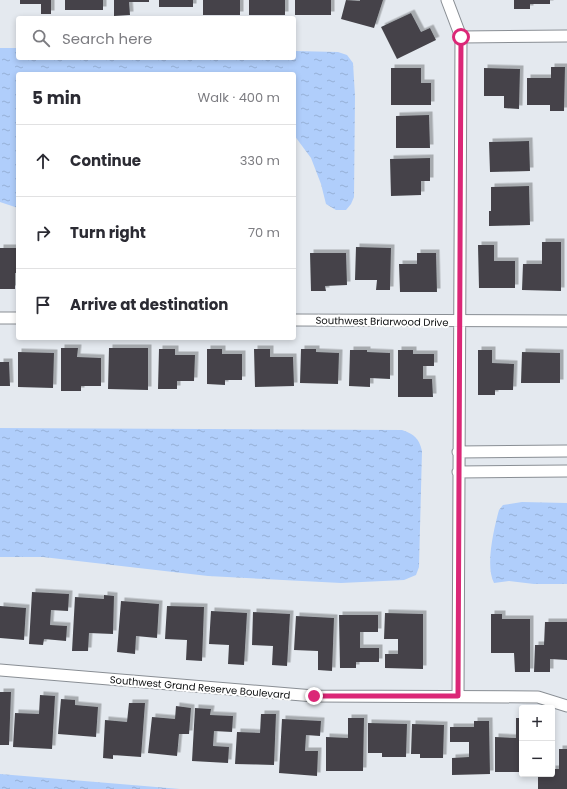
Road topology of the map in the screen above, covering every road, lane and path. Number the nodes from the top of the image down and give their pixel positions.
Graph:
1 (447, 0) edge
2 (567, 36) edge
3 (461, 37) junction
4 (0, 318) edge
5 (16, 318) edge
6 (296, 320) edge
7 (567, 321) edge
8 (459, 322) junction
9 (567, 451) edge
10 (458, 452) junction
11 (567, 471) edge
12 (458, 472) junction
13 (0, 670) edge
14 (458, 696) junction
15 (567, 706) edge

1 - 3 street
2 - 3 street
3 - 8 street
4 - 5 street
6 - 8 street, Southwest Briarwood Drive
7 - 8 street, Southwest Briarwood Drive
8 - 10 street
9 - 10 street
10 - 12 street
11 - 12 street
12 - 14 street
13 - 14 street, Southwest Grand Reserve Boulevard
14 - 15 street, Southwest Grand Reserve Boulevard

